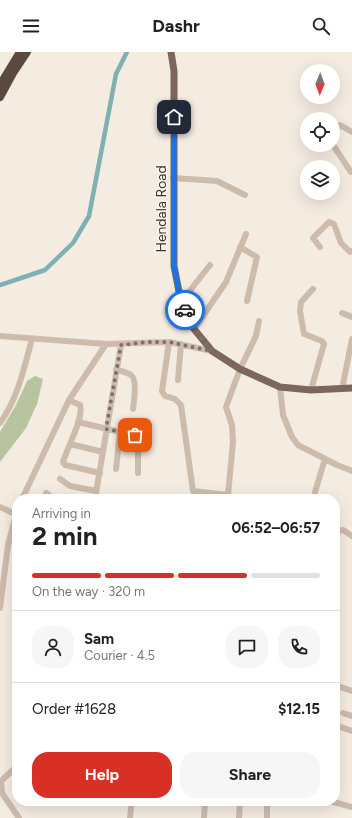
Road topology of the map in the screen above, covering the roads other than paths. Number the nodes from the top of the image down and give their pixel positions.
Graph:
1 (20, 52) edge
2 (27, 52) edge
3 (171, 52) edge
4 (0, 85) edge
5 (0, 97) edge
6 (340, 125) edge
7 (352, 132) edge
8 (338, 152) edge
9 (351, 172) edge
10 (173, 178) junction
11 (245, 195) dead end
12 (246, 234) dead end
13 (240, 247) junction
14 (320, 247) dead end
15 (352, 251) edge
16 (210, 265) dead end
17 (313, 289) dead end
18 (247, 301) dead end
19 (181, 302) junction
20 (342, 313) dead end
21 (352, 317) edge
22 (259, 321) dead end
23 (194, 329) junction
24 (0, 336) edge
25 (32, 339) junction
26 (352, 339) edge
27 (169, 342) junction
28 (106, 344) junction
29 (181, 344) junction
30 (121, 345) junction
31 (212, 351) junction
32 (240, 369) junction
33 (116, 370) junction
34 (178, 380) dead end
35 (280, 387) junction
36 (352, 388) edge
37 (311, 390) junction
38 (342, 390) junction
39 (69, 400) junction
40 (133, 409) dead end
41 (0, 422) edge
42 (78, 422) junction
43 (106, 429) junction
44 (120, 433) junction
45 (70, 444) junction
46 (103, 452) junction
47 (325, 459) junction
48 (116, 469) dead end
49 (352, 471) edge
50 (100, 473) junction
51 (138, 473) dead end
52 (60, 479) dead end
53 (96, 491) junction
54 (315, 492) dead end
55 (24, 494) edge
56 (96, 494) edge
57 (210, 494) edge
58 (228, 494) edge
59 (0, 507) edge
60 (12, 511) edge
61 (12, 528) edge
62 (340, 530) edge
63 (352, 536) edge
64 (0, 608) edge
65 (340, 687) edge
66 (352, 691) edge
67 (343, 713) dead end
68 (352, 716) edge
69 (340, 726) edge
70 (352, 731) edge
71 (12, 771) edge
72 (340, 804) edge
73 (205, 806) edge
74 (240, 806) edge
75 (267, 806) edge
76 (352, 807) edge
77 (131, 808) dead end
78 (19, 818) edge
79 (130, 818) edge
80 (204, 818) edge
81 (239, 818) edge
82 (267, 818) edge

1 - 4 highway
2 - 5 highway
3 - 10 main road, Hendala Road
6 - 7 street
8 - 9 street
10 - 11 street
10 - 19 main road, Hendala Road
12 - 13 street
13 - 18 street
13 - 23 street
14 - 15 street
16 - 19 street
17 - 37 street
19 - 23 main road, Hendala Road
20 - 21 street
22 - 32 street
23 - 31 main road, Hendala Road
24 - 25 street
25 - 28 street
25 - 41 street
26 - 38 street
27 - 29 street
27 - 30 street
27 - 57 street
28 - 30 street
28 - 39 street
29 - 31 street
29 - 34 street
30 - 33 street
31 - 32 main road, Hendala Road
32 - 35 main road, Hendala Road
32 - 58 street
33 - 40 street
33 - 43 street
35 - 37 main road, Hendala Road
35 - 47 street
36 - 38 main road, Hendala Road
37 - 38 main road, Hendala Road
39 - 42 street
39 - 55 street
42 - 43 street
42 - 45 street
43 - 44 street
43 - 46 street
44 - 48 street
44 - 51 street
45 - 46 street
45 - 50 street
46 - 50 street
47 - 49 street
47 - 54 street
50 - 53 street
52 - 53 street
53 - 56 street
59 - 60 street
61 - 64 street
62 - 63 street
65 - 66 street
67 - 68 street
69 - 70 street
71 - 78 street
72 - 76 street
73 - 80 street
74 - 81 street
75 - 82 street
77 - 79 street

